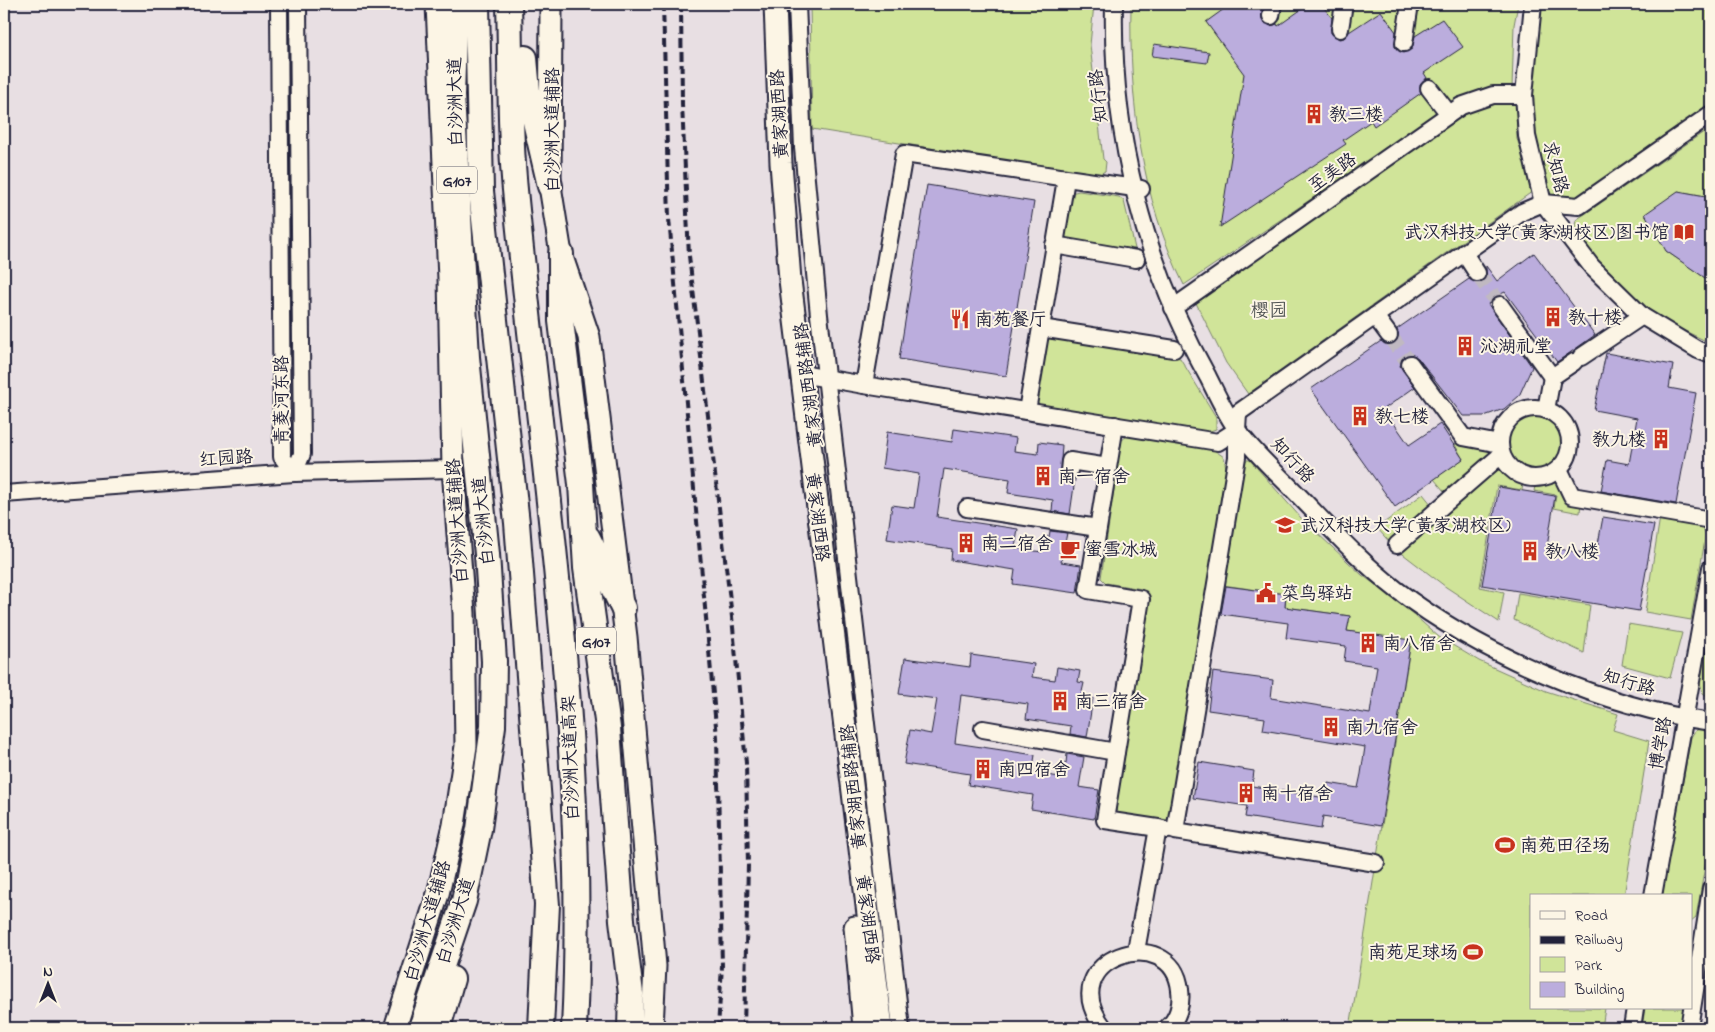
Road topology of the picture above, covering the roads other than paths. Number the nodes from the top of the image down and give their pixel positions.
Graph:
1 (279, 4) edge
2 (298, 4) edge
3 (437, 4) edge
4 (446, 4) edge
5 (454, 4) edge
6 (477, 4) edge
7 (508, 4) edge
8 (517, 4) edge
9 (550, 4) edge
10 (763, 4) edge
11 (775, 4) edge
12 (797, 4) edge
13 (1114, 4) edge
14 (1123, 4) edge
15 (1344, 4) edge
16 (1410, 4) edge
17 (1533, 4) edge
18 (1340, 30) dead end
19 (438, 43) junction
20 (1404, 43) dead end
21 (1429, 88) dead end
22 (1524, 95) junction
23 (1449, 114) junction
24 (1711, 114) edge
25 (1066, 178) junction
26 (550, 186) junction
27 (1137, 189) junction
28 (1543, 203) junction
29 (1054, 245) junction
30 (1464, 253) junction
31 (560, 254) junction
32 (1136, 259) dead end
33 (1477, 273) tunnel mouth
34 (449, 279) junction
35 (1177, 305) junction
36 (1500, 305) tunnel mouth
37 (1375, 316) junction
38 (1642, 316) junction
39 (561, 321) junction
40 (1041, 328) junction
41 (1389, 336) tunnel mouth
42 (1174, 349) dead end
43 (1711, 355) edge
44 (467, 357) junction
45 (1410, 364) tunnel mouth
46 (800, 374) junction
47 (1552, 377) junction
48 (828, 378) junction
49 (864, 385) junction
50 (1546, 410) junction
51 (1027, 411) junction
52 (1238, 413) junction
53 (1115, 425) junction
54 (1237, 430) junction
55 (1500, 450) junction
56 (1108, 467) junction
57 (452, 469) junction
58 (1559, 469) junction
59 (1069, 471) dead end
60 (294, 473) junction
61 (549, 489) junction
62 (4, 494) edge
63 (967, 508) dead end
64 (1711, 520) edge
65 (517, 523) junction
66 (1098, 528) junction
67 (584, 529) junction
68 (1397, 545) dead end
69 (1711, 568) edge
70 (623, 608) junction
71 (1686, 712) junction
72 (1711, 712) edge
73 (1711, 722) edge
74 (983, 729) dead end
75 (1116, 752) junction
76 (1158, 828) junction
77 (1175, 831) junction
78 (1376, 863) dead end
79 (1711, 889) edge
80 (1653, 894) edge
81 (464, 901) junction
82 (622, 920) junction
83 (1698, 933) edge
84 (1136, 951) junction
85 (1692, 996) edge
86 (1635, 1010) edge
87 (1691, 1010) edge
88 (395, 1028) edge
89 (421, 1028) edge
90 (438, 1028) edge
91 (541, 1028) edge
92 (574, 1028) edge
93 (616, 1028) edge
94 (630, 1028) edge
95 (652, 1028) edge
96 (864, 1028) edge
97 (882, 1028) edge
98 (901, 1028) edge
99 (1104, 1028) edge
100 (1167, 1028) edge
101 (1632, 1028) edge
102 (1689, 1028) edge

1 - 60 street, 青菱河东路
2 - 60 street, 青菱河东路
3 - 19 main road, 白沙洲大道辅路
4 - 19 main road
5 - 44 highway, 白沙洲大道 / G107
6 - 65 highway, 白沙洲大道
7 - 61 highway
8 - 26 highway
9 - 26 main road, 白沙洲大道辅路
10 - 96 main road, 黄家湖西路
11 - 46 main road, 黄家湖西路
12 - 48 street, 黄家湖西路辅路
13 - 27 street, 知行路
14 - 27 street, 知行路
15 - 18 street
16 - 20 street
17 - 22 street, 求知路
19 - 34 main road, 白沙洲大道辅路
21 - 23 street
22 - 23 street, 至美路
22 - 28 street, 求知路
23 - 35 street, 至美路
24 - 28 street
25 - 27 street
25 - 29 street
25 - 49 street
26 - 31 main road, 白沙洲大道辅路
27 - 35 street, 知行路
28 - 30 street
28 - 38 street, 求知路
29 - 32 street
29 - 40 street
30 - 33 street
30 - 37 street
31 - 39 highway, G107
31 - 70 main road, 白沙洲大道辅路
34 - 44 highway
34 - 57 main road, 白沙洲大道辅路
35 - 52 street, 知行路
35 - 54 street, 知行路
36 - 47 street
37 - 41 street
37 - 52 street
38 - 43 street, 求知路
38 - 47 street
39 - 61 highway
39 - 67 highway, G107
40 - 42 street
40 - 51 street
44 - 65 highway
44 - 81 highway, 白沙洲大道 / G107
45 - 55 street
46 - 48 street
46 - 97 main road, 黄家湖西路
47 - 50 street
48 - 49 street
48 - 98 street, 黄家湖西路辅路
49 - 51 street
50 - 55 street
50 - 58 street
51 - 53 street
52 - 54 street
52 - 71 street, 知行路
53 - 54 street
53 - 56 street
54 - 71 street, 知行路
54 - 77 street
55 - 58 street
55 - 68 street
56 - 59 street
56 - 66 street
57 - 60 street, 红园路
57 - 88 main road, 白沙洲大道辅路
58 - 64 street
60 - 62 street, 红园路
61 - 92 highway, 白沙洲大道高架
63 - 66 street
65 - 91 highway, 白沙洲大道高架
66 - 75 street
67 - 70 highway
67 - 82 highway, G107
69 - 71 street, 博学路
70 - 95 main road, 白沙洲大道辅路
71 - 72 street, 知行路
71 - 73 street, 知行路
71 - 80 street, 博学路
74 - 75 street
75 - 76 street
76 - 77 street
76 - 84 street
77 - 78 street
79 - 83 street
81 - 89 highway, 白沙洲大道 / G107
81 - 90 highway
82 - 93 highway
82 - 94 highway, G107
83 - 85 street
84 - 99 street
84 - 100 street
86 - 101 street
87 - 102 street

